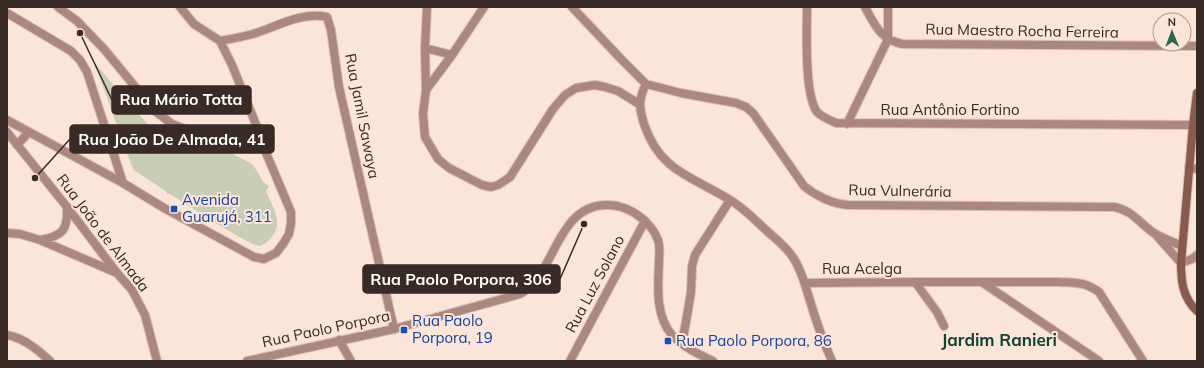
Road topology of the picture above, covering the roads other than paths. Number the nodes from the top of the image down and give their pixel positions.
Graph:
1 (58, 7) edge
2 (180, 7) edge
3 (427, 7) edge
4 (484, 7) edge
5 (572, 7) edge
6 (807, 7) edge
7 (865, 7) edge
8 (888, 7) edge
9 (7, 13) edge
10 (888, 40) junction
11 (220, 41) junction
12 (1197, 46) edge
13 (425, 48) junction
14 (452, 55) junction
15 (646, 84) junction
16 (426, 90) junction
17 (1197, 93) edge
18 (639, 104) junction
19 (7, 120) edge
20 (847, 124) junction
21 (1193, 125) junction
22 (7, 132) edge
23 (29, 132) junction
24 (17, 145) junction
25 (264, 148) junction
26 (1193, 169) edge
27 (123, 183) junction
28 (730, 200) junction
29 (67, 207) junction
30 (644, 221) junction
31 (7, 233) edge
32 (1155, 234) junction
33 (40, 240) junction
34 (1182, 246) junction
35 (1197, 255) edge
36 (1181, 264) junction
37 (117, 273) junction
38 (914, 282) junction
39 (805, 283) junction
40 (983, 283) junction
41 (1197, 311) edge
42 (944, 326) dead end
43 (394, 329) junction
44 (7, 335) edge
45 (338, 340) junction
46 (682, 344) junction
47 (50, 361) edge
48 (157, 361) edge
49 (247, 361) edge
50 (351, 361) edge
51 (570, 361) edge
52 (713, 361) edge
53 (832, 361) edge
54 (1098, 361) edge
55 (1144, 361) edge

1 - 25 street
2 - 11 street
3 - 13 street
4 - 14 street
5 - 15 street, Rua Vulnerária
6 - 20 street, Rua Antônio Fortino
7 - 10 street
8 - 10 street
9 - 27 street
10 - 12 street, Rua Maestro Rocha Ferreira
10 - 20 street
11 - 25 street
11 - 43 street, Rua Jamil Sawaya
13 - 14 street
13 - 16 street
14 - 16 street
15 - 18 street
15 - 32 street, Rua Vulnerária
16 - 18 street
17 - 21 main road
18 - 28 street
19 - 23 street
20 - 21 street, Rua Antônio Fortino
21 - 26 main road
22 - 24 street, Rua João de Almada
23 - 24 street
23 - 27 street
24 - 29 street, Rua João de Almada
25 - 27 street
26 - 34 main road
28 - 39 street
28 - 46 street
29 - 33 street
29 - 37 street, Rua João de Almada
30 - 43 street, Rua Paolo Porpora
30 - 46 street, Rua Paolo Porpora
30 - 51 street, Rua Luz Solano
31 - 33 street
32 - 34 street, Rua Vulnerária
32 - 36 street, Rua Vulnerária
33 - 37 street
34 - 36 main road
35 - 36 street
36 - 41 main road
37 - 48 street, Rua João de Almada
38 - 39 street, Rua Acelga
38 - 40 street
38 - 42 street, Rua Acelga
39 - 53 street
40 - 54 street
40 - 55 street
43 - 45 street, Rua Paolo Porpora
44 - 47 street
45 - 49 street, Rua Paolo Porpora
45 - 50 street
46 - 52 street, Rua Paolo Porpora

